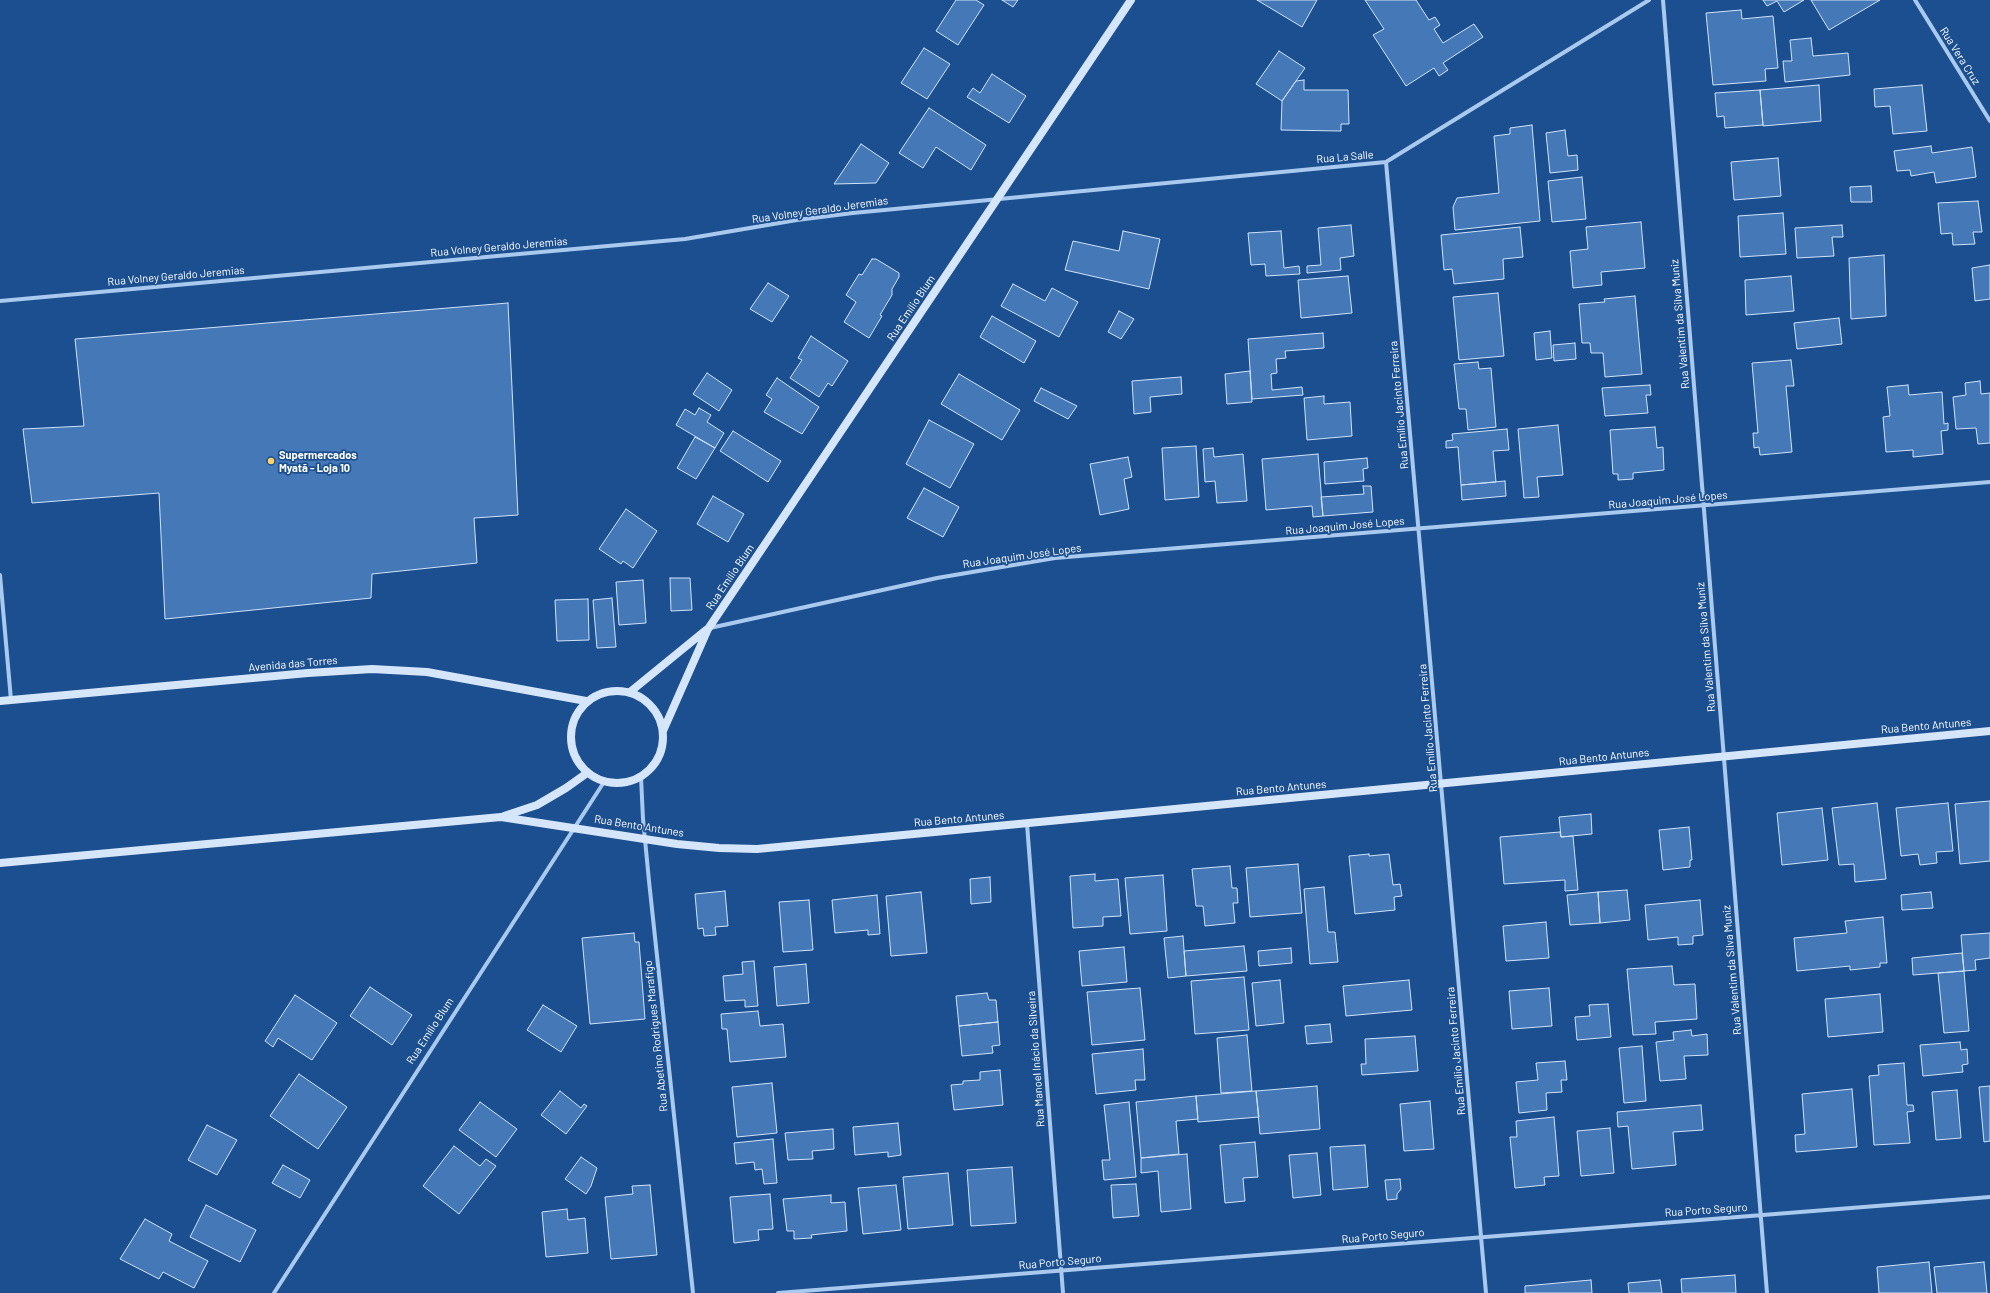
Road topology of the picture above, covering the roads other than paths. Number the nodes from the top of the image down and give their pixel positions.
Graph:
1 (1131, 0) edge
2 (1649, 0) edge
3 (1663, 0) edge
4 (1915, 0) edge
5 (1990, 121) edge
6 (1386, 162) junction
7 (998, 198) junction
8 (0, 301) edge
9 (1990, 482) edge
10 (1704, 506) junction
11 (1419, 529) junction
12 (0, 575) edge
13 (708, 629) junction
14 (630, 692) junction
15 (12, 700) junction
16 (0, 701) edge
17 (586, 701) junction
18 (663, 730) junction
19 (1990, 731) edge
20 (1724, 757) junction
21 (587, 773) junction
22 (641, 777) junction
23 (604, 782) junction
24 (1442, 784) junction
25 (501, 817) junction
26 (1027, 824) junction
27 (575, 828) junction
28 (644, 838) junction
29 (0, 863) edge
30 (1990, 1197) edge
31 (1761, 1215) junction
32 (1482, 1237) junction
33 (1062, 1271) junction
34 (274, 1293) edge
35 (693, 1293) edge
36 (778, 1293) edge
37 (1063, 1293) edge
38 (1486, 1293) edge
39 (1767, 1293) edge

1 - 7 main road, Rua Emílio Blum
2 - 6 street, Rua La Salle
3 - 10 street, Rua Valentim da Silva Muniz
4 - 5 street, Rua Vera Cruz
6 - 7 street, Rua La Salle
6 - 11 street, Rua Emílio Jacinto Ferreira
7 - 8 street, Rua Volney Geraldo Jeremias
7 - 13 main road, Rua Emílio Blum
9 - 10 street, Rua Joaquim José Lopes
10 - 11 street, Rua Joaquim José Lopes
10 - 20 street, Rua Valentim da Silva Muniz
11 - 13 street, Rua Joaquim José Lopes
11 - 24 street, Rua Emílio Jacinto Ferreira
12 - 15 street
13 - 14 main road, Rua Emílio Blum
13 - 18 main road, Rua Emílio Blum
14 - 17 main road
14 - 18 main road
15 - 16 main road, Avenida das Torres
15 - 17 main road, Avenida das Torres
17 - 21 main road
18 - 22 main road
19 - 20 main road, Rua Bento Antunes
20 - 24 main road, Rua Bento Antunes
20 - 31 street, Rua Valentim da Silva Muniz
21 - 23 main road
21 - 25 main road
22 - 23 main road
22 - 28 street, Rua Abetino Rodrigues Marafigo
23 - 27 street, Rua Emílio Blum
24 - 26 main road, Rua Bento Antunes
24 - 32 street, Rua Emílio Jacinto Ferreira
25 - 27 main road
25 - 29 main road
26 - 28 main road, Rua Bento Antunes
26 - 33 street, Rua Manoel Inácio da Silveira
27 - 28 main road, Rua Bento Antunes
27 - 34 street, Rua Emílio Blum
28 - 35 street, Rua Abetino Rodrigues Marafigo
30 - 31 street, Rua Porto Seguro
31 - 32 street, Rua Porto Seguro
31 - 39 street, Rua Valentim da Silva Muniz
32 - 33 street, Rua Porto Seguro
32 - 38 street, Rua Emílio Jacinto Ferreira
33 - 36 street, Rua Porto Seguro
33 - 37 street, Rua Manoel Inácio da Silveira

